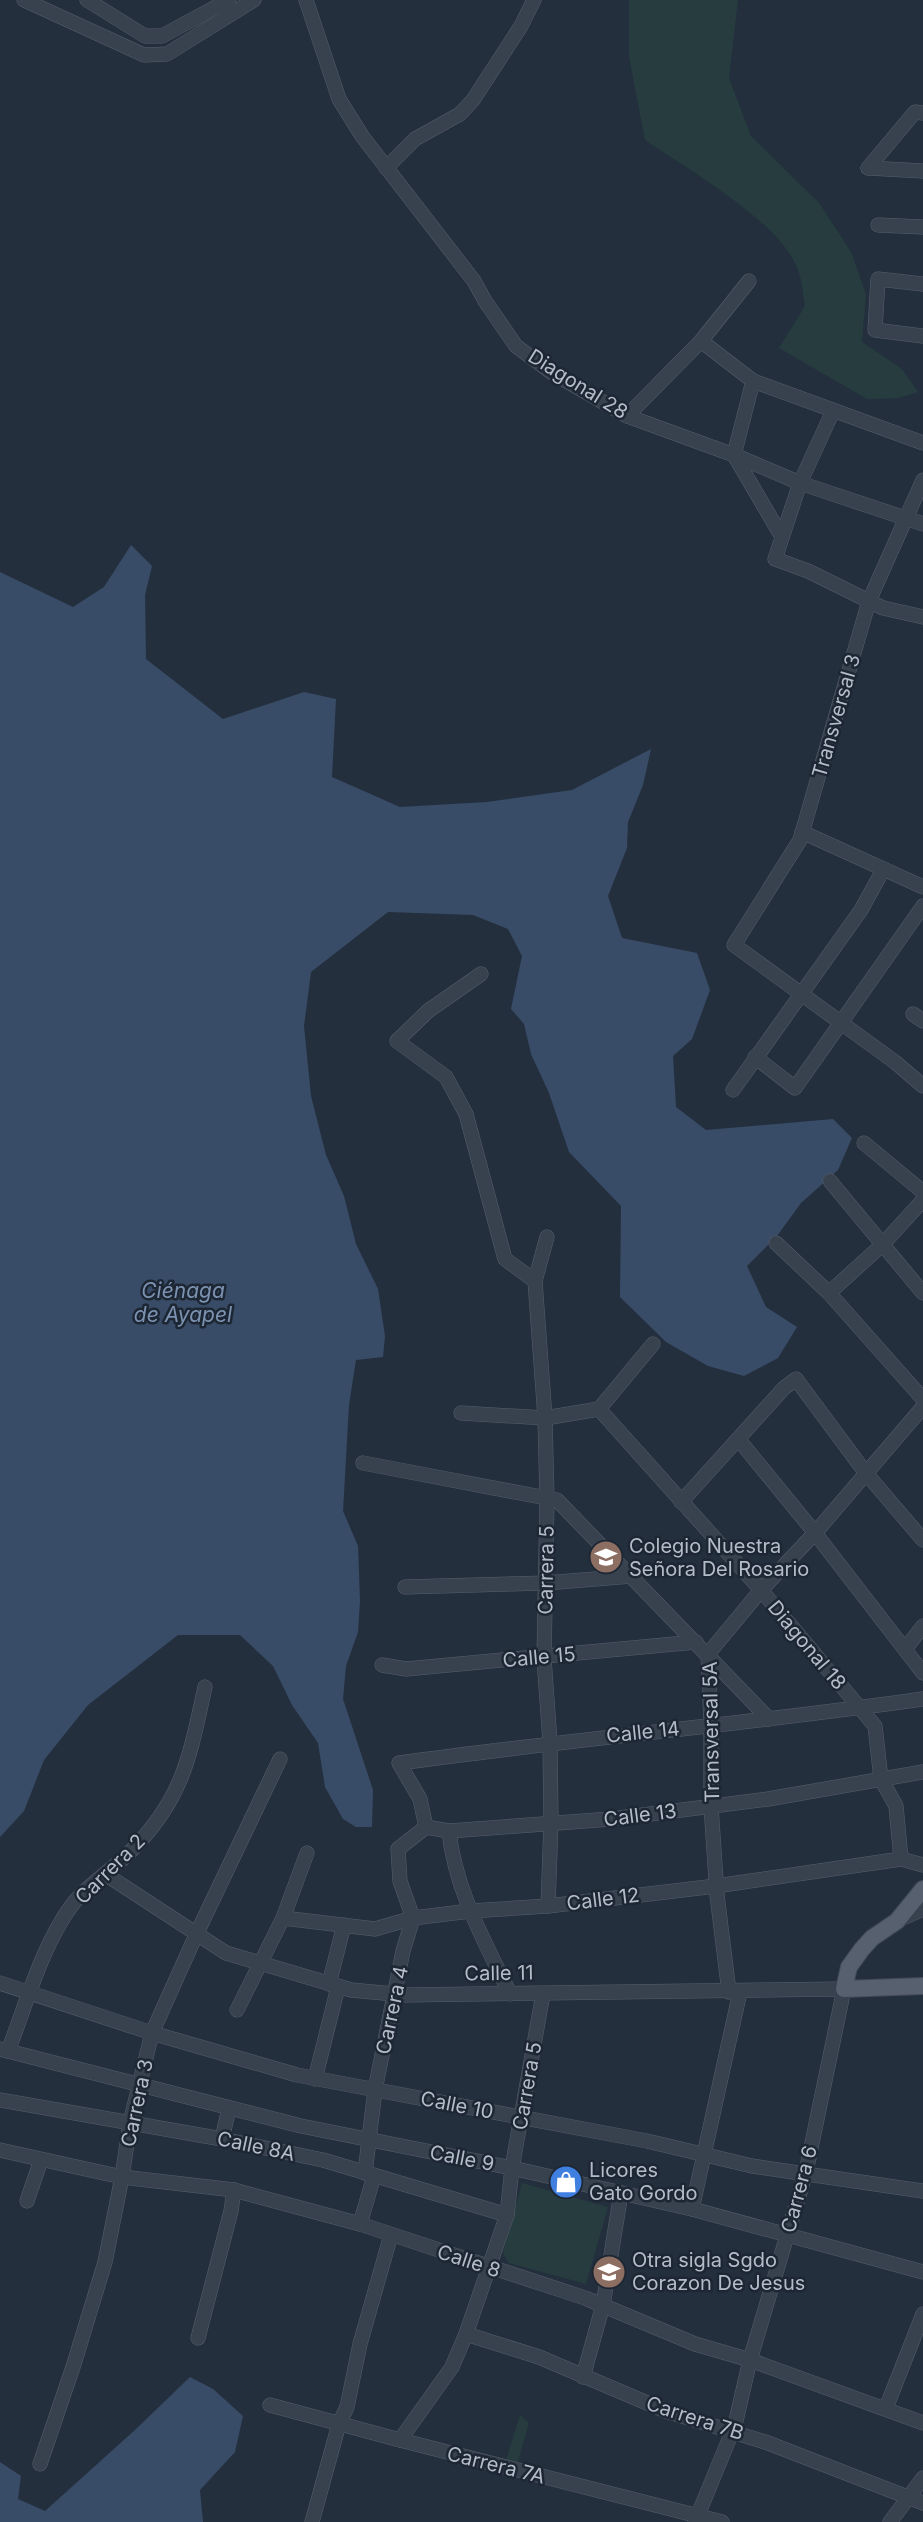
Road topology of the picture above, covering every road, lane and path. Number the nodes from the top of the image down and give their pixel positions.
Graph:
1 (24, 0) edge
2 (87, 0) edge
3 (229, 0) edge
4 (255, 0) edge
5 (306, 0) edge
6 (534, 0) edge
7 (919, 113) edge
8 (386, 168) junction
9 (923, 171) edge
10 (878, 225) dead end
11 (923, 227) edge
12 (749, 281) dead end
13 (923, 284) edge
14 (923, 336) edge
15 (701, 341) junction
16 (753, 381) junction
17 (833, 411) junction
18 (627, 416) junction
19 (923, 443) edge
20 (734, 455) junction
21 (923, 480) edge
22 (800, 483) junction
23 (906, 518) junction
24 (923, 524) edge
25 (782, 537) junction
26 (869, 601) junction
27 (923, 617) edge
28 (802, 832) junction
29 (883, 870) junction
30 (923, 887) edge
31 (923, 906) edge
32 (481, 974) dead end
33 (802, 996) junction
34 (840, 1023) junction
35 (756, 1057) junction
36 (923, 1086) edge
37 (733, 1090) dead end
38 (864, 1143) dead end
39 (830, 1181) dead end
40 (923, 1192) edge
41 (923, 1200) edge
42 (548, 1237) dead end
43 (776, 1244) dead end
44 (883, 1244) junction
45 (535, 1281) junction
46 (829, 1293) junction
47 (923, 1293) edge
48 (653, 1344) dead end
49 (923, 1399) edge
50 (923, 1407) edge
51 (599, 1409) junction
52 (461, 1413) dead end
53 (545, 1418) junction
54 (739, 1440) junction
55 (363, 1463) dead end
56 (865, 1472) junction
57 (547, 1500) junction
58 (681, 1502) junction
59 (815, 1533) junction
60 (923, 1540) edge
61 (632, 1576) junction
62 (546, 1583) junction
63 (405, 1587) dead end
64 (761, 1590) junction
65 (923, 1626) edge
66 (696, 1642) junction
67 (905, 1649) junction
68 (708, 1654) junction
69 (544, 1658) junction
70 (382, 1665) dead end
71 (923, 1672) edge
72 (205, 1687) dead end
73 (923, 1699) edge
74 (859, 1708) junction
75 (769, 1719) junction
76 (711, 1725) junction
77 (550, 1742) junction
78 (280, 1760) dead end
79 (923, 1772) edge
80 (881, 1779) junction
81 (711, 1806) junction
82 (551, 1823) junction
83 (426, 1827) junction
84 (449, 1831) junction
85 (307, 1853) dead end
86 (901, 1859) junction
87 (923, 1865) edge
88 (105, 1874) junction
89 (717, 1886) junction
90 (923, 1889) edge
91 (548, 1905) junction
92 (923, 1908) edge
93 (470, 1911) junction
94 (283, 1918) junction
95 (413, 1918) junction
96 (897, 1921) junction
97 (344, 1925) junction
98 (196, 1935) junction
99 (260, 1964) junction
100 (0, 1983) edge
101 (333, 1986) junction
102 (923, 1986) edge
103 (844, 1989) junction
104 (735, 1992) junction
105 (31, 1993) junction
106 (395, 1994) junction
107 (510, 1994) junction
108 (543, 1994) junction
109 (237, 2010) dead end
110 (152, 2033) junction
111 (4, 2050) edge
112 (315, 2079) junction
113 (139, 2085) junction
114 (375, 2090) junction
115 (0, 2100) edge
116 (228, 2108) junction
117 (521, 2118) junction
118 (130, 2123) junction
119 (222, 2139) junction
120 (369, 2140) junction
121 (0, 2150) edge
122 (705, 2154) junction
123 (40, 2160) junction
124 (512, 2168) junction
125 (806, 2172) junction
126 (370, 2174) junction
127 (123, 2178) junction
128 (234, 2190) junction
129 (923, 2191) edge
130 (621, 2193) junction
131 (27, 2201) dead end
132 (692, 2209) junction
133 (507, 2215) junction
134 (360, 2224) junction
135 (787, 2234) junction
136 (391, 2235) junction
137 (488, 2267) junction
138 (923, 2272) edge
139 (603, 2305) junction
140 (923, 2314) edge
141 (466, 2334) junction
142 (198, 2338) dead end
143 (750, 2360) junction
144 (583, 2377) junction
145 (270, 2404) dead end
146 (886, 2408) junction
147 (923, 2423) edge
148 (339, 2424) junction
149 (732, 2431) junction
150 (400, 2440) junction
151 (40, 2464) dead end
152 (923, 2478) edge
153 (908, 2497) junction
154 (923, 2503) edge
155 (697, 2518) edge
156 (312, 2522) edge
157 (722, 2522) edge
158 (890, 2522) edge

1 - 4 street
2 - 3 street
5 - 8 street, Diagonal 28
6 - 8 street
7 - 9 street
8 - 18 street, Diagonal 28
10 - 11 street
12 - 15 street
13 - 14 street
15 - 16 street
15 - 18 street
16 - 17 street
16 - 20 street
17 - 19 street
17 - 22 street
18 - 20 street, Diagonal 28
20 - 22 street, Diagonal 28
20 - 25 street
21 - 23 street, Transversal 3
22 - 23 street, Diagonal 28
22 - 25 street
23 - 24 street, Diagonal 28
23 - 26 street, Transversal 3
25 - 26 street
26 - 27 street
26 - 28 street, Transversal 3
28 - 29 street
28 - 33 street, Transversal 3
29 - 30 street
29 - 33 street
31 - 34 street
32 - 45 street
33 - 34 street
33 - 35 street
34 - 35 street
34 - 36 street
35 - 37 street
38 - 40 street
39 - 44 street
41 - 44 street
42 - 45 street, Carrera 5
43 - 46 street
44 - 46 street
44 - 47 street
45 - 53 street, Carrera 5
46 - 49 street
48 - 51 street
50 - 56 street, Transversal 5A
51 - 53 street
51 - 58 street, Diagonal 18
52 - 53 street
53 - 57 street, Carrera 5
54 - 56 street
54 - 58 street
54 - 59 street
55 - 57 street
56 - 59 street, Transversal 5A
56 - 60 street
57 - 61 street
57 - 62 street, Carrera 5
58 - 64 street, Diagonal 18
59 - 64 street, Transversal 5A
59 - 67 street
61 - 62 street
61 - 66 street
62 - 63 street
62 - 69 street, Carrera 5
64 - 68 street, Transversal 5A
64 - 74 street, Diagonal 18
65 - 67 street
66 - 68 street
66 - 69 street, Calle 15
67 - 71 street
68 - 75 street
68 - 76 street, Transversal 5A
69 - 70 street, Calle 15
69 - 77 street, Carrera 5
72 - 88 street, Carrera 2
73 - 74 street, Calle 14
74 - 75 street, Calle 14
74 - 80 street, Diagonal 18
75 - 76 street, Calle 14
76 - 77 street, Calle 14
76 - 81 street, Transversal 5A
77 - 82 street, Carrera 5
77 - 83 street, Calle 14
78 - 98 street, Carrera 3
79 - 80 street, Calle 13
80 - 81 street, Calle 13
80 - 86 street, Diagonal 18
81 - 82 street, Calle 13
81 - 89 street, Transversal 5A
82 - 84 street, Calle 13
82 - 91 street, Carrera 5
83 - 84 street, Calle 13
83 - 95 street
84 - 93 street
85 - 94 street
86 - 87 street, Calle 12
86 - 89 street, Calle 12
88 - 98 street, Calle 11
88 - 105 street, Carrera 2
89 - 91 street, Calle 12
89 - 104 street, Transversal 5A
90 - 96 main road
91 - 93 street, Calle 12
92 - 96 street
93 - 95 street, Calle 12
93 - 107 street
94 - 97 street, Calle 12
94 - 99 street
95 - 97 street, Calle 12
95 - 106 street, Carrera 4
96 - 103 main road
97 - 101 street
98 - 99 street, Calle 11
98 - 110 street, Carrera 3
99 - 101 street, Calle 11
99 - 109 street
100 - 105 street, Calle 10
101 - 106 street, Calle 11
101 - 112 street
102 - 103 main road, Calle 11
103 - 104 street, Calle 11
103 - 125 street, Carrera 6
104 - 108 street, Calle 11
104 - 122 street, Transversal 5A
105 - 110 street, Calle 10
105 - 111 street, Carrera 2
106 - 107 street, Calle 11
106 - 114 street, Carrera 4
107 - 108 street, Calle 11
108 - 117 street, Carrera 5
110 - 112 street, Calle 10
110 - 113 street, Carrera 3
111 - 113 street, Calle 9
112 - 114 street, Calle 10
113 - 116 street, Calle 9
113 - 118 street, Carrera 3
114 - 117 street, Calle 10
114 - 120 street, Carrera 4
115 - 118 street, Calle 8A
116 - 119 street
116 - 120 street, Calle 9
117 - 122 street, Calle 10
117 - 124 street, Carrera 5
118 - 119 street, Calle 8A
118 - 127 street, Carrera 3
119 - 126 street, Calle 8A
120 - 124 street, Calle 9
120 - 126 street, Carrera 4
121 - 123 street, Calle 8
122 - 125 street, Calle 10
122 - 132 street, Transversal 5A
123 - 127 street, Calle 8
123 - 131 street
124 - 130 street, Calle 9
124 - 133 street, Carrera 5
125 - 129 street, Calle 10
125 - 135 street, Carrera 6
126 - 133 street, Calle 8A
126 - 134 street, Carrera 4
127 - 128 street, Calle 8
127 - 151 street, Carrera 3
128 - 134 street, Calle 8
128 - 142 street
130 - 132 street, Calle 9
130 - 139 street
132 - 135 street, Calle 9
133 - 137 street, Carrera 5
134 - 136 street, Calle 8
135 - 138 street, Calle 9
135 - 143 street, Carrera 6
136 - 137 street, Calle 8
136 - 148 street
137 - 139 street, Calle 8
137 - 141 street, Carrera 5
139 - 143 street, Calle 8
139 - 144 street
140 - 146 street
141 - 144 street, Carrera 7B
141 - 150 street, Carrera 5
143 - 146 street, Calle 8
143 - 149 street, Carrera 6
144 - 149 street, Carrera 7B
145 - 148 street, Carrera 7A
146 - 147 street, Calle 8
148 - 150 street, Carrera 7A
148 - 156 street
149 - 153 street, Carrera 7B
149 - 155 street, Carrera 6
150 - 155 street, Carrera 7A
152 - 153 street
153 - 154 street, Carrera 7B
153 - 158 street
155 - 157 street, Carrera 7A

